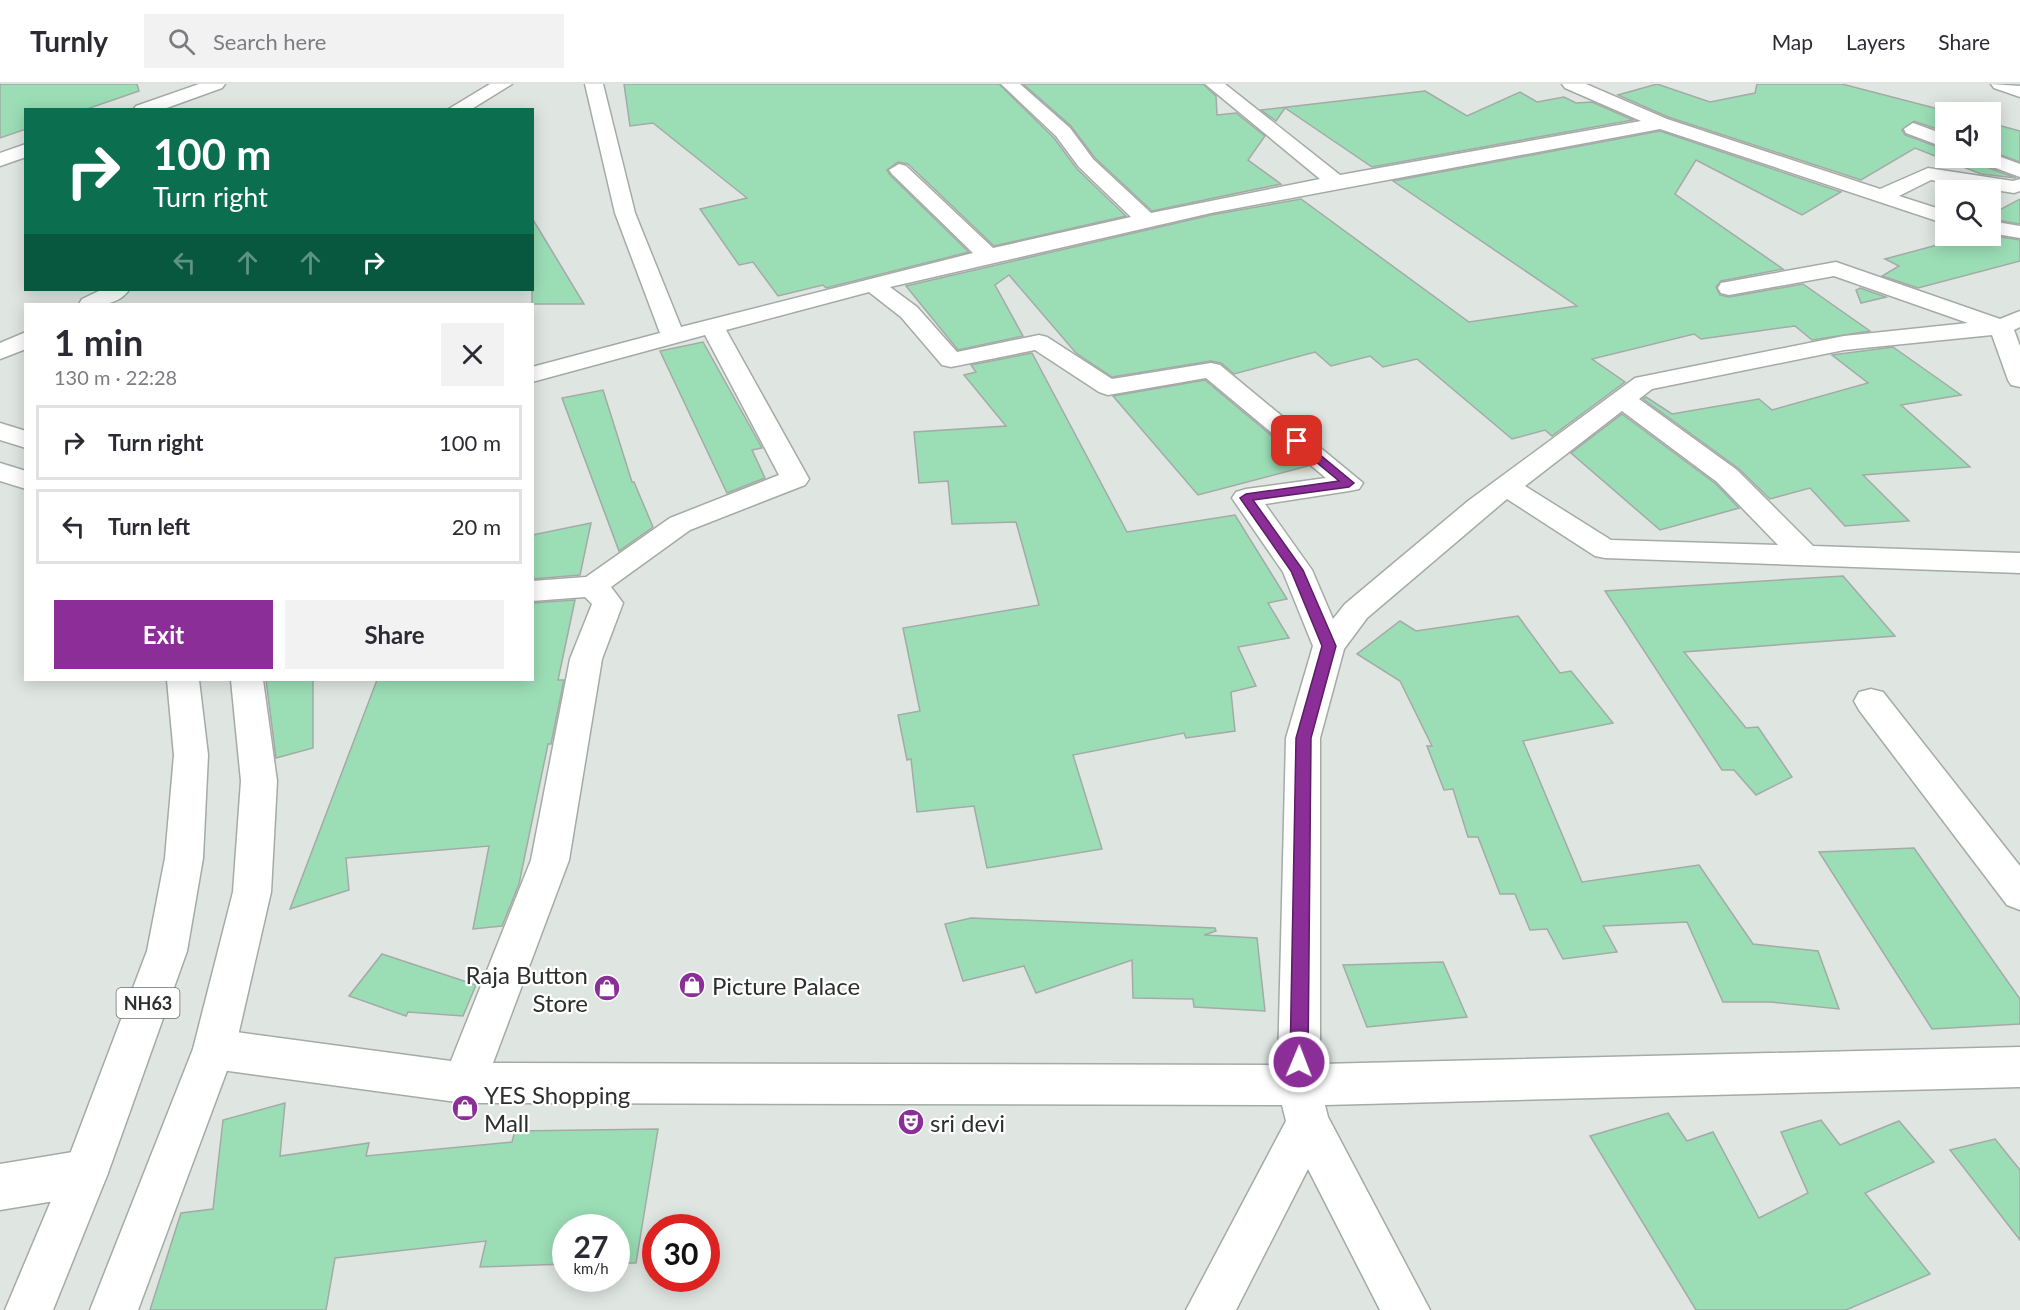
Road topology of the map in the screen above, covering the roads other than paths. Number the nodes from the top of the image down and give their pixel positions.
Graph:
1 (216, 84) edge
2 (503, 84) edge
3 (594, 84) edge
4 (1010, 84) edge
5 (1214, 84) edge
6 (1610, 84) edge
7 (2000, 84) edge
8 (1578, 87) edge
9 (2020, 92) edge
10 (148, 108) edge
11 (460, 108) edge
12 (1661, 123) junction
13 (1913, 129) dead end
14 (1935, 138) edge
15 (24, 151) edge
16 (0, 160) edge
17 (2001, 164) edge
18 (899, 170) dead end
19 (2020, 171) edge
20 (1335, 181) junction
21 (2020, 185) edge
22 (1880, 197) junction
23 (1935, 214) edge
24 (1146, 220) junction
25 (2001, 229) edge
26 (2020, 232) edge
27 (989, 256) junction
28 (872, 284) junction
29 (1729, 288) dead end
30 (116, 291) edge
31 (92, 303) edge
32 (2010, 322) edge
33 (712, 326) junction
34 (673, 336) junction
35 (24, 340) edge
36 (0, 352) edge
37 (534, 374) edge
38 (2020, 380) edge
39 (1622, 399) junction
40 (0, 431) edge
41 (24, 440) edge
42 (0, 471) edge
43 (24, 480) edge
44 (1506, 486) junction
45 (1806, 556) junction
46 (2020, 563) edge
47 (593, 586) junction
48 (534, 591) edge
49 (1329, 646) junction
50 (183, 681) edge
51 (246, 681) edge
52 (1871, 701) dead end
53 (2020, 894) edge
54 (214, 1049) junction
55 (2020, 1067) edge
56 (464, 1083) junction
57 (1304, 1104) junction
58 (85, 1173) junction
59 (0, 1187) edge
60 (29, 1310) edge
61 (114, 1310) edge
62 (1210, 1310) edge
63 (1406, 1310) edge

1 - 10 main road
2 - 11 main road
3 - 34 main road
4 - 24 main road
5 - 20 main road
6 - 8 main road
7 - 9 main road
8 - 12 main road
12 - 20 main road
12 - 22 main road
13 - 14 main road
15 - 16 main road
17 - 19 main road
18 - 27 main road
20 - 24 main road
21 - 22 main road
22 - 23 main road
24 - 27 main road
25 - 26 main road
27 - 28 main road
28 - 33 main road
28 - 49 main road
29 - 32 main road
30 - 31 main road
32 - 38 main road
32 - 39 main road
33 - 34 main road
33 - 47 main road
34 - 37 main road
35 - 36 main road
39 - 44 main road
39 - 45 main road
40 - 41 main road
42 - 43 main road
44 - 45 main road
44 - 49 main road
45 - 46 main road
47 - 48 main road
47 - 56 main road
49 - 57 main road
50 - 58 main road, NH63
51 - 54 main road
52 - 53 main road
54 - 56 main road
54 - 61 main road
55 - 57 main road
56 - 57 main road
57 - 62 main road
57 - 63 main road
58 - 59 main road
58 - 60 main road, NH63

